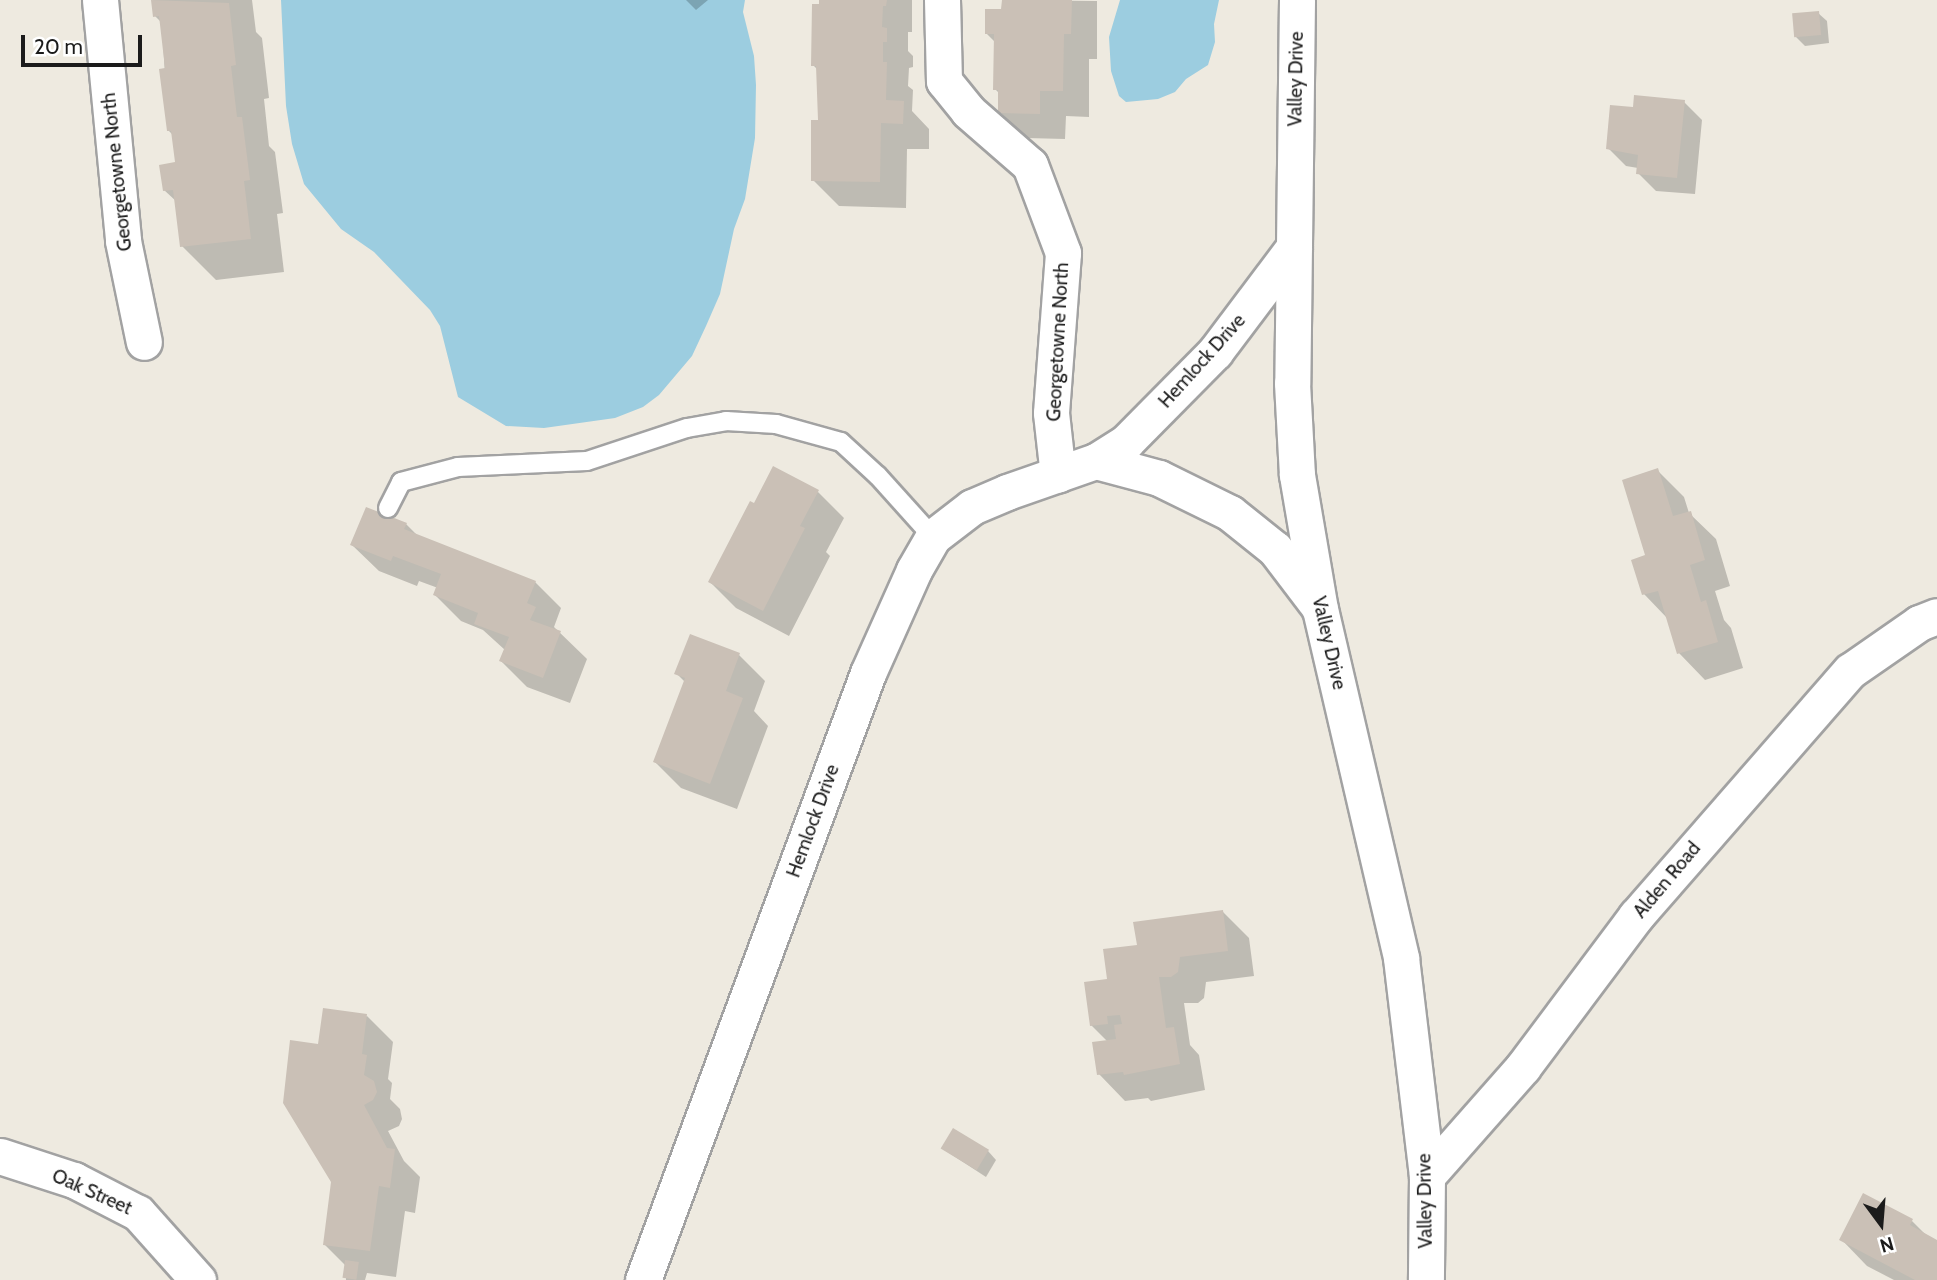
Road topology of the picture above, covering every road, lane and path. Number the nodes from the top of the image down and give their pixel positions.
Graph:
1 (100, 0) edge
2 (942, 0) edge
3 (1297, 0) edge
4 (1294, 247) junction
5 (144, 342) dead end
6 (1096, 461) junction
7 (1058, 475) junction
8 (388, 508) dead end
9 (933, 537) junction
10 (1320, 609) junction
11 (1937, 616) edge
12 (0, 1156) edge
13 (1427, 1176) junction
14 (198, 1280) edge
15 (643, 1280) edge
16 (1426, 1280) edge

1 - 5 street, Georgetowne North
2 - 7 street, Georgetowne North
3 - 4 street, Valley Drive
4 - 6 street, Hemlock Drive
4 - 10 street, Valley Drive
6 - 7 street, Hemlock Drive
6 - 10 street
7 - 9 street, Hemlock Drive
8 - 9 lane
9 - 15 street, Hemlock Drive
10 - 13 street, Valley Drive
11 - 13 street, Alden Road
12 - 14 street, Oak Street
13 - 16 street, Valley Drive

